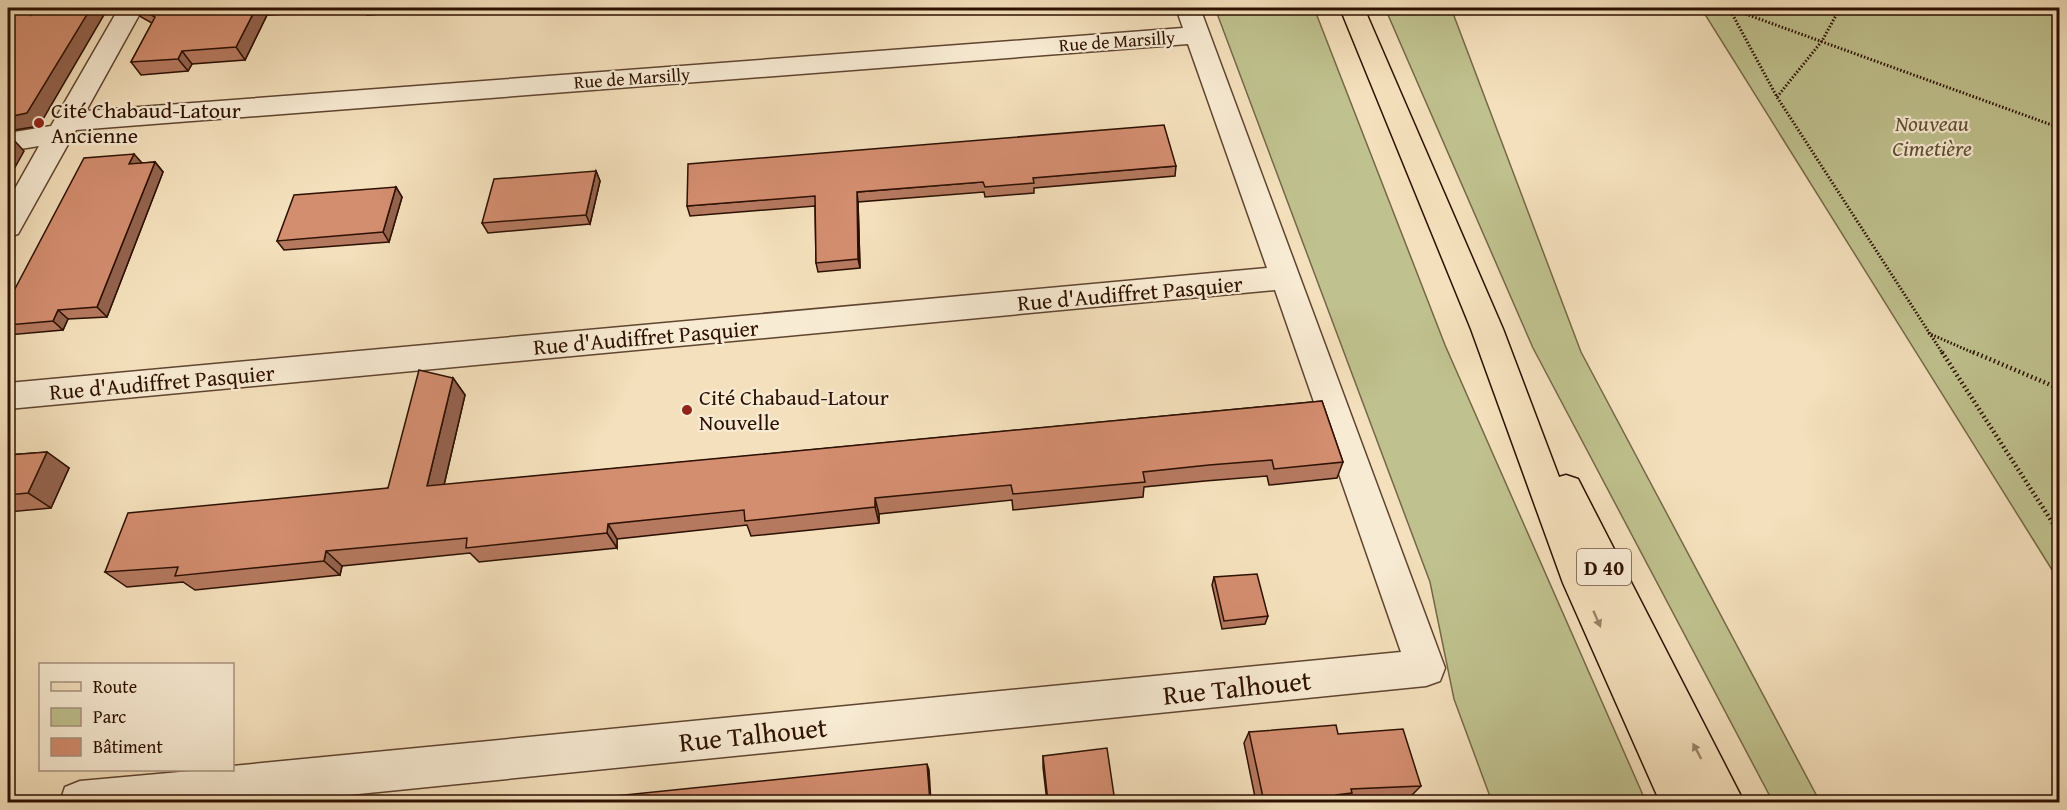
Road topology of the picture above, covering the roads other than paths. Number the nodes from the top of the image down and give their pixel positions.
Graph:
1 (131, 8) edge
2 (1352, 8) edge
3 (1193, 21) edge
4 (63, 128) junction
5 (8, 142) edge
6 (8, 226) edge
7 (1285, 279) junction
8 (1487, 329) junction
9 (8, 396) edge
10 (80, 802) edge
11 (1682, 802) edge
12 (1724, 802) edge

1 - 4 street
2 - 8 main road, D 40
3 - 4 street, Rue de Marsilly
3 - 7 street
4 - 5 street, Rue de Marsilly
4 - 6 street
7 - 9 street, Rue d'Audiffret Pasquier
7 - 10 street, Rue Talhouet
8 -> 11 main road, D 40
12 -> 8 main road, D 40

